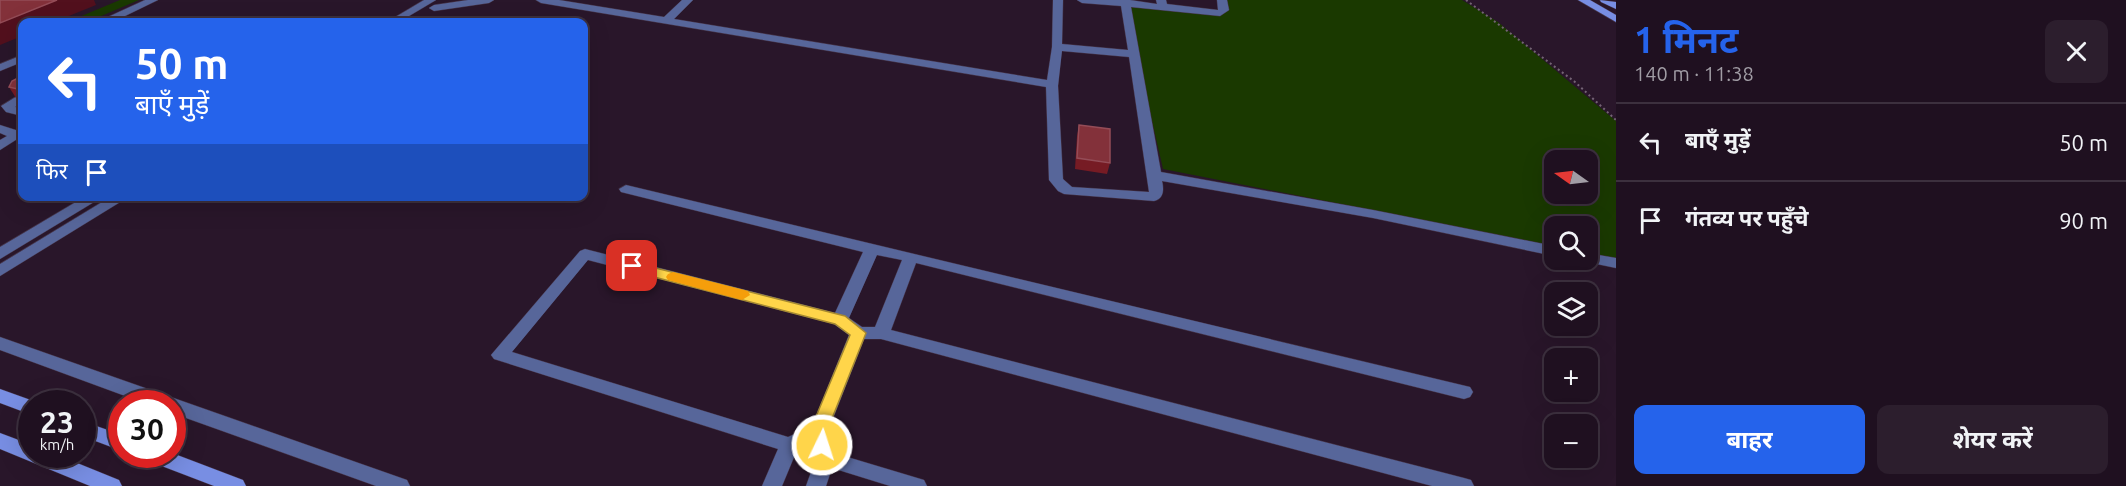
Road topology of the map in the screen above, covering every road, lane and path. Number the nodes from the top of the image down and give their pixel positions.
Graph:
1 (153, 0) edge
2 (447, 0) edge
3 (489, 0) edge
4 (541, 0) edge
5 (593, 0) edge
6 (677, 0) edge
7 (688, 0) edge
8 (1058, 0) edge
9 (1084, 0) edge
10 (1222, 0) edge
11 (1466, 0) edge
12 (1583, 0) edge
13 (1605, 0) edge
14 (1125, 2) edge
15 (1162, 3) edge
16 (432, 4) edge
17 (413, 5) edge
18 (1616, 6) edge
19 (664, 16) junction
20 (113, 18) edge
21 (397, 18) edge
22 (416, 18) edge
23 (1616, 19) edge
24 (1057, 47) junction
25 (1135, 54) junction
26 (18, 60) edge
27 (0, 68) edge
28 (1053, 80) junction
29 (18, 99) edge
30 (18, 111) edge
31 (1616, 120) edge
32 (0, 129) edge
33 (0, 146) edge
34 (1154, 175) junction
35 (626, 189) dead end
36 (89, 201) edge
37 (115, 201) edge
38 (872, 249) junction
39 (1544, 249) edge
40 (0, 254) edge
41 (910, 257) junction
42 (1598, 260) edge
43 (1616, 263) edge
44 (0, 271) edge
45 (840, 320) junction
46 (858, 333) junction
47 (881, 333) junction
48 (0, 343) edge
49 (132, 390) edge
50 (1464, 392) dead end
51 (0, 396) edge
52 (18, 403) edge
53 (186, 409) edge
54 (819, 431) junction
55 (0, 441) edge
56 (789, 445) junction
57 (18, 448) edge
58 (826, 458) junction
59 (186, 467) edge
60 (67, 468) edge
61 (112, 486) edge
62 (236, 486) edge
63 (400, 486) edge
64 (772, 486) edge
65 (816, 486) edge
66 (917, 486) edge
67 (1464, 486) edge

1 - 20 street
2 - 16 street
3 - 16 street
4 - 19 street
5 - 19 street
6 - 19 street
7 - 19 street
8 - 24 street
9 - 14 street
10 - 15 street
11 - 31 path
12 - 23 main road
13 - 18 main road
14 - 15 street
14 - 25 street
16 - 17 street
16 - 22 street
17 - 21 street
19 - 28 street
24 - 25 street
24 - 28 street
25 - 34 street
26 - 27 street
28 - 34 street
29 - 30 street
32 - 33 street
34 - 39 street
35 - 38 street
36 - 40 street
37 - 44 street
38 - 41 street
38 - 45 street
41 - 47 street
41 - 50 street
42 - 43 street
45 - 46 street
45 - 56 street
46 - 47 street
46 - 54 street
47 - 67 street
48 - 49 street
51 - 52 main road
53 - 63 street
54 - 56 street
54 - 58 street
55 - 57 main road
56 - 64 street
58 - 65 street
58 - 66 street
59 - 62 main road
60 - 61 main road

